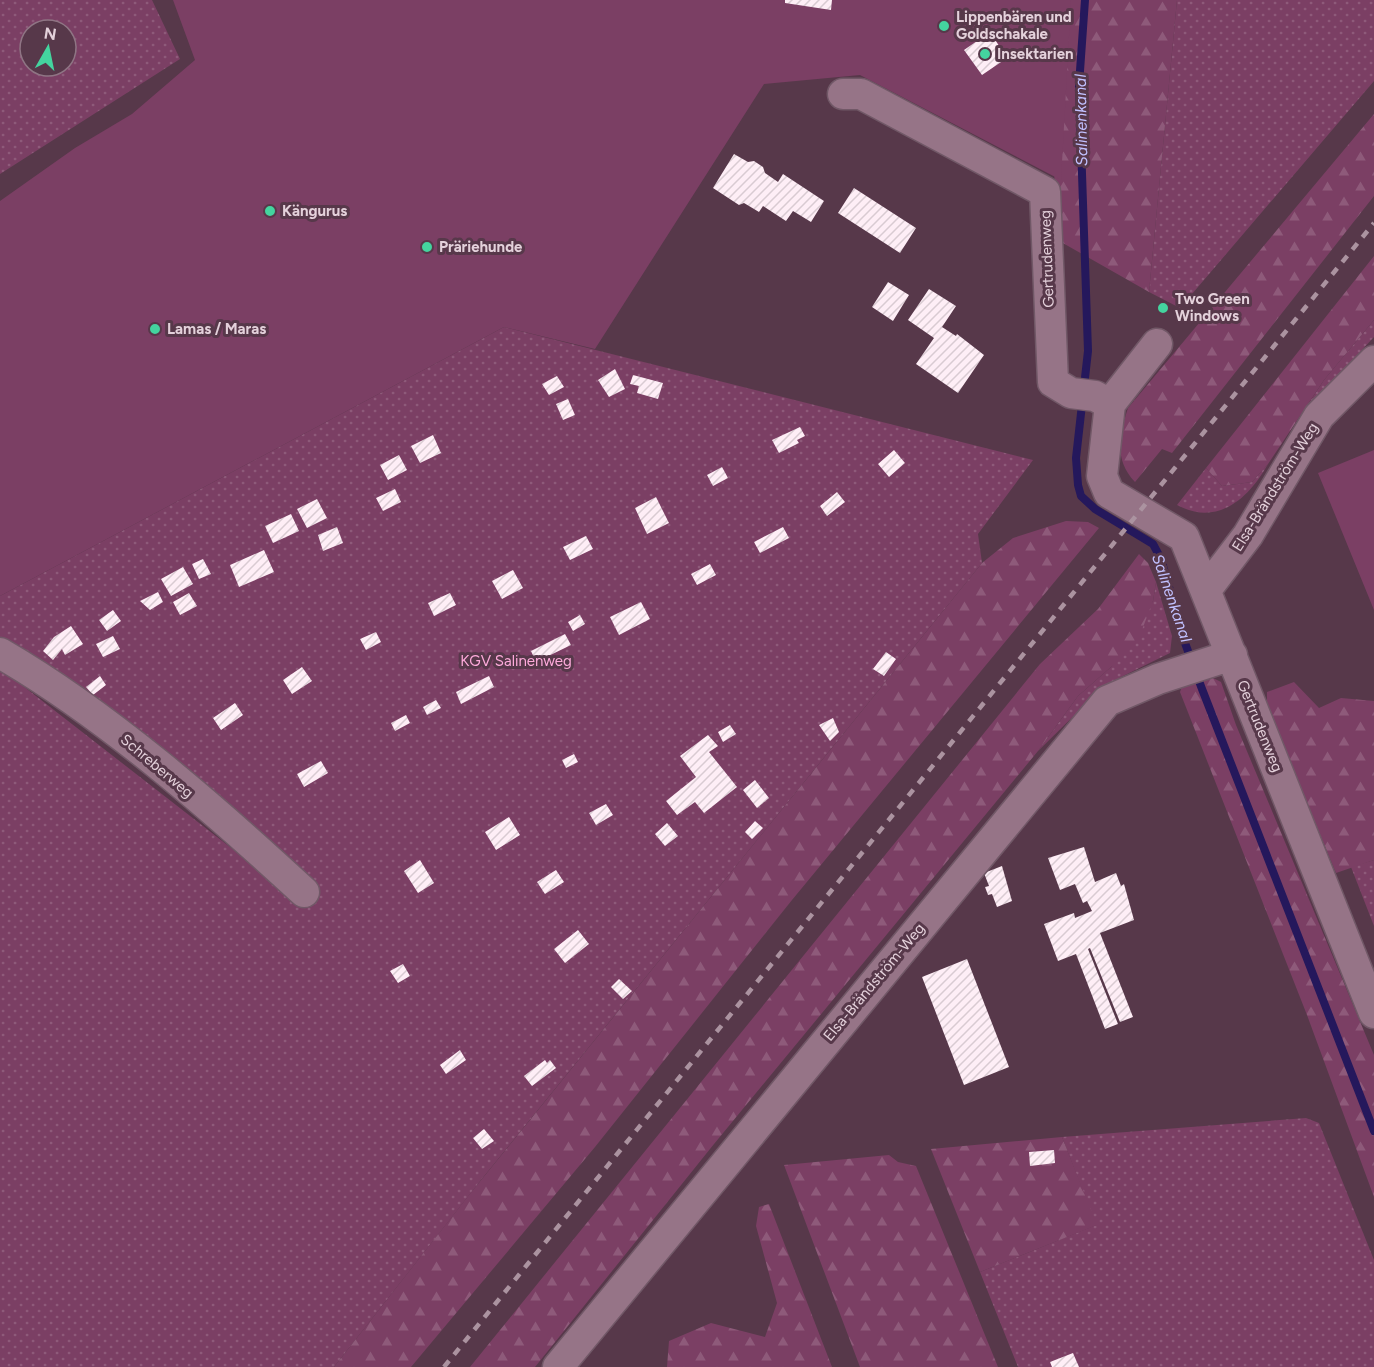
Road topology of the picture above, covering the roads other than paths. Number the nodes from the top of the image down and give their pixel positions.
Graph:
1 (843, 94) dead end
2 (1157, 344) dead end
3 (1374, 361) edge
4 (1092, 398) junction
5 (1206, 590) junction
6 (0, 653) edge
7 (1232, 655) junction
8 (304, 892) dead end
9 (1374, 1013) edge
10 (558, 1367) edge

1 - 4 street, Gertrudenweg
2 - 4 street
3 - 5 street, Elsa-Brändström-Weg
4 - 5 street, Gertrudenweg
5 - 7 street, Gertrudenweg
6 - 8 street, Schreberweg
7 - 9 street, Gertrudenweg
7 - 10 street, Elsa-Brändström-Weg

